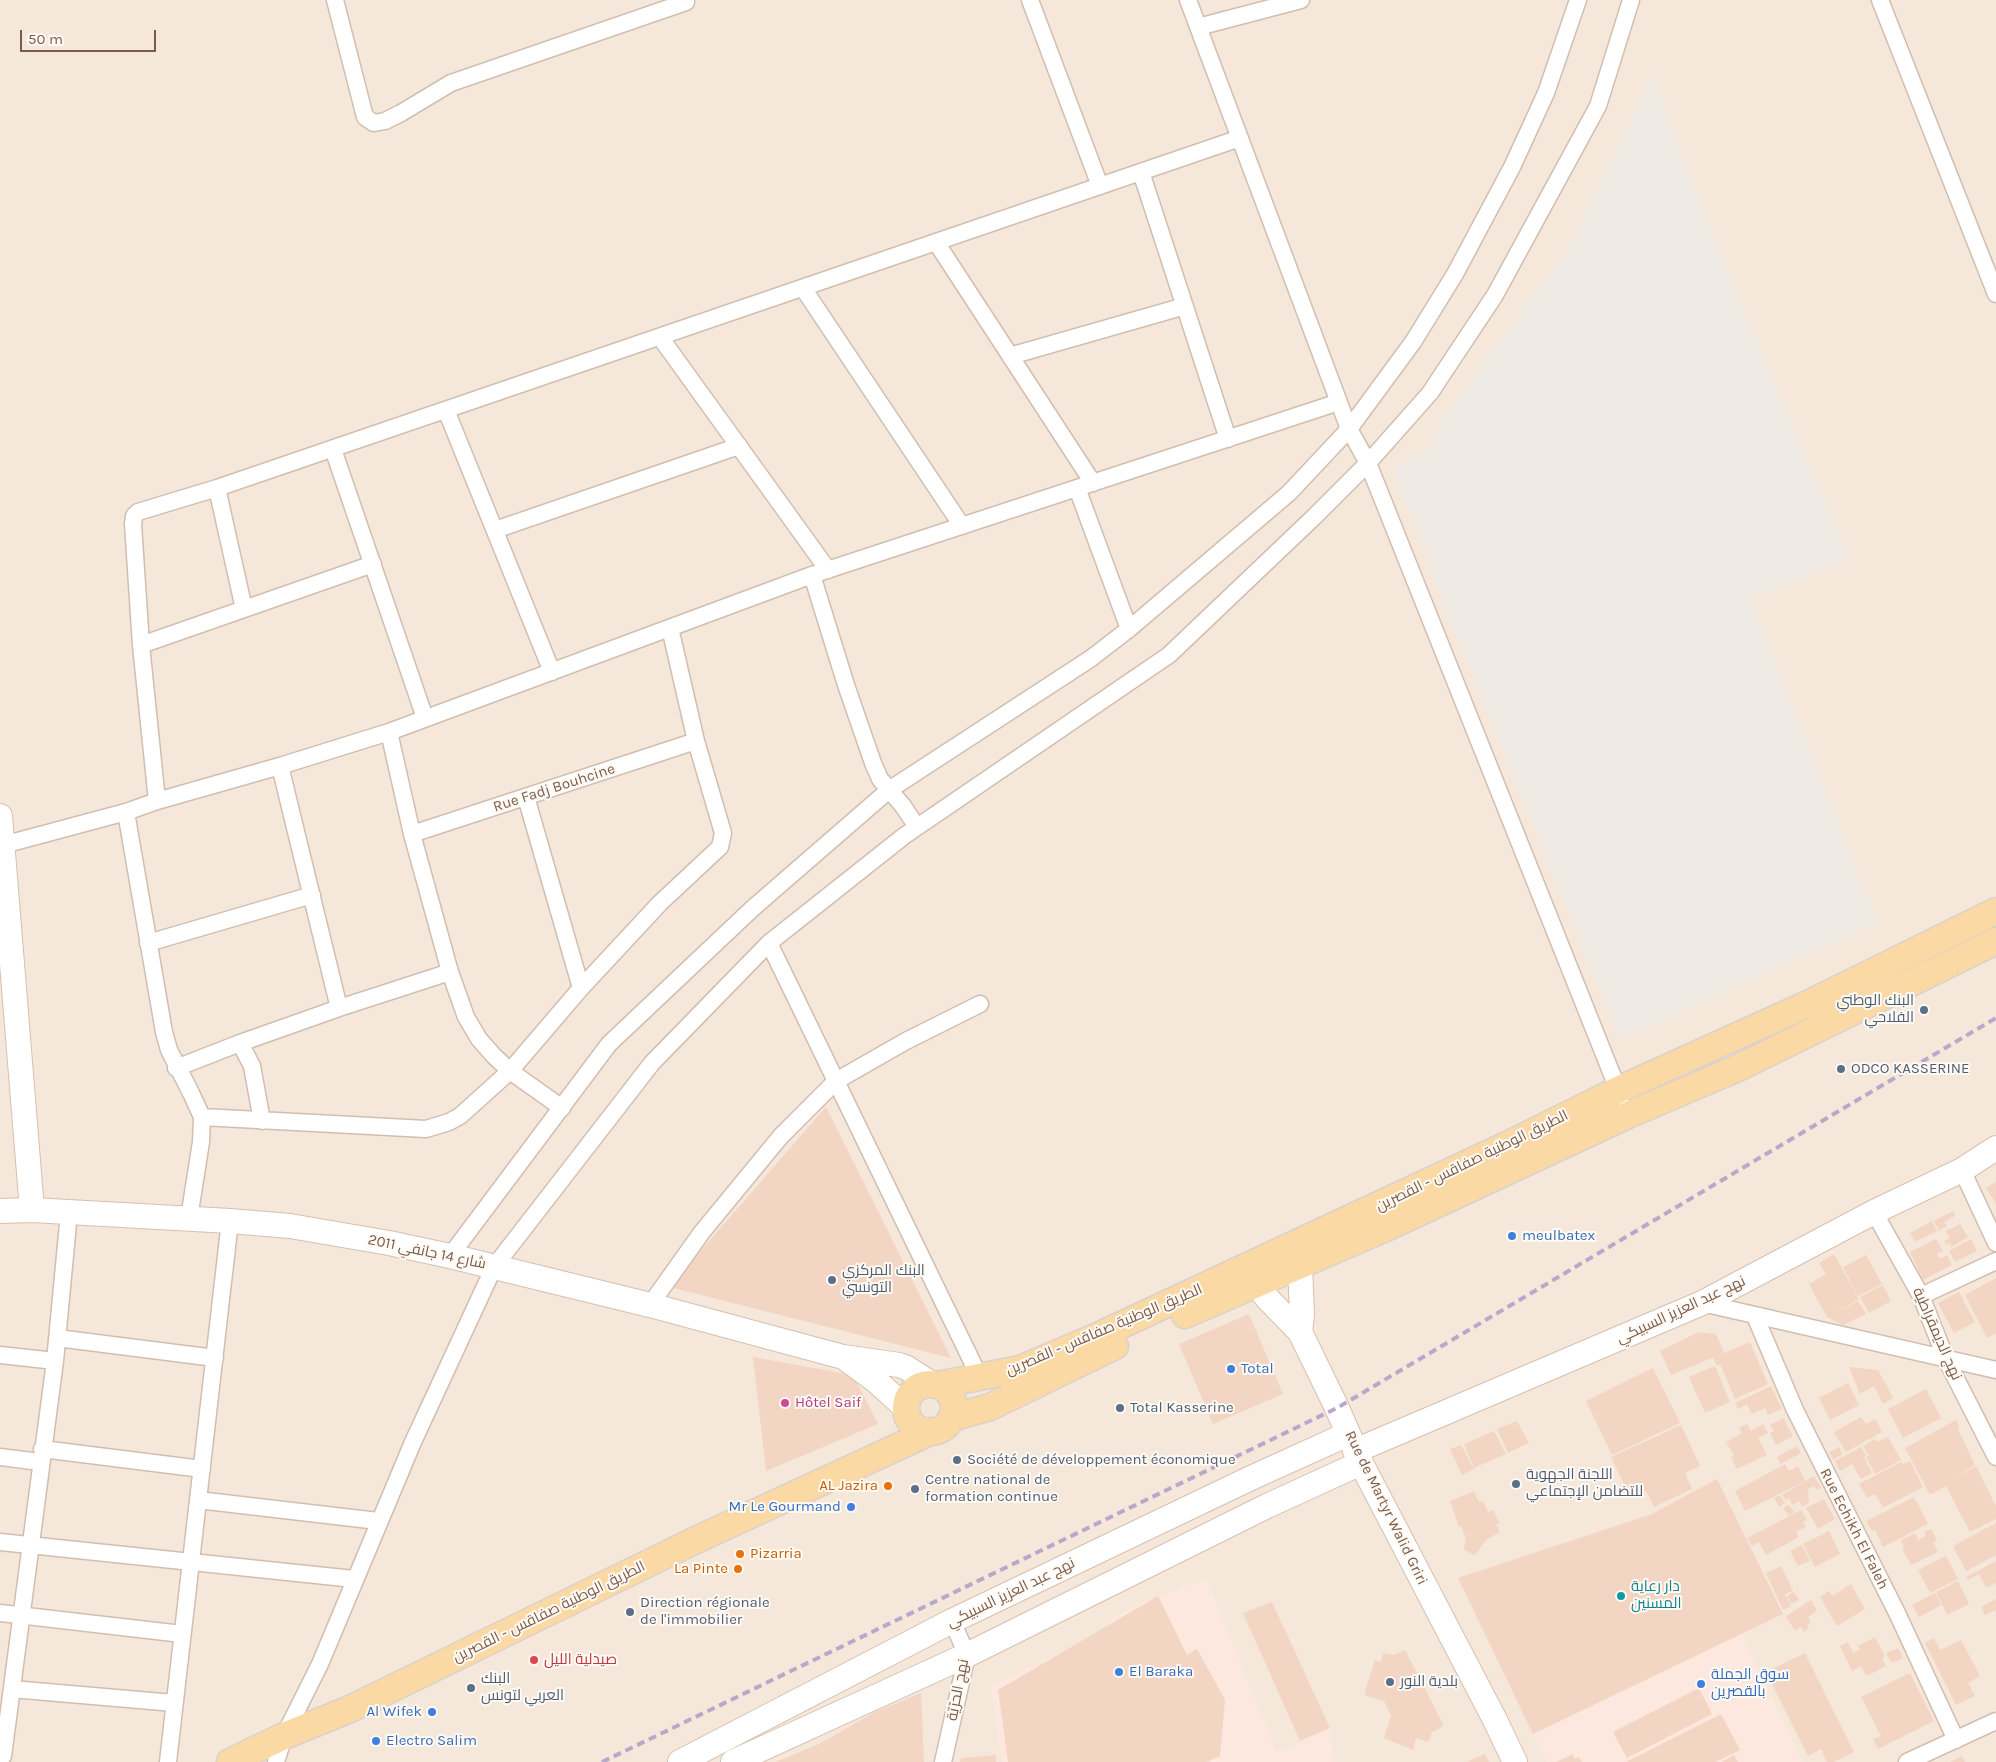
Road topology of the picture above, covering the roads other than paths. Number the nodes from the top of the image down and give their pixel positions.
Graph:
1 (335, 0) edge
2 (1030, 0) edge
3 (1188, 0) edge
4 (1301, 0) edge
5 (1578, 0) edge
6 (1632, 0) edge
7 (1880, 0) edge
8 (688, 1) edge
9 (1198, 27) junction
10 (1240, 138) junction
11 (1141, 172) junction
12 (1100, 186) junction
13 (936, 242) junction
14 (803, 288) junction
15 (1996, 294) edge
16 (1185, 306) junction
17 (660, 337) junction
18 (1010, 356) junction
19 (1339, 402) junction
20 (446, 410) junction
21 (1349, 428) junction
22 (1228, 439) junction
23 (739, 446) junction
24 (333, 449) junction
25 (1368, 463) junction
26 (1093, 483) junction
27 (217, 488) junction
28 (1077, 488) junction
29 (962, 526) junction
30 (495, 530) junction
31 (373, 564) junction
32 (828, 570) junction
33 (812, 575) junction
34 (244, 609) junction
35 (670, 628) junction
36 (1129, 629) junction
37 (141, 645) junction
38 (552, 672) junction
39 (425, 718) junction
40 (389, 732) junction
41 (696, 741) junction
42 (280, 766) junction
43 (889, 790) junction
44 (526, 797) junction
45 (157, 801) junction
46 (126, 812) junction
47 (0, 816) edge
48 (917, 827) junction
49 (412, 834) junction
50 (3, 845) junction
51 (312, 895) junction
52 (1994, 918) edge
53 (1996, 941) edge
54 (148, 943) junction
55 (770, 943) junction
56 (450, 972) junction
57 (1862, 977) junction
58 (581, 988) junction
59 (1872, 1001) junction
60 (980, 1004) dead end
61 (339, 1008) junction
62 (240, 1043) junction
63 (176, 1068) junction
64 (510, 1071) junction
65 (836, 1081) junction
66 (1618, 1090) junction
67 (562, 1108) junction
68 (1628, 1115) junction
69 (202, 1118) junction
70 (262, 1121) junction
71 (1996, 1148) edge
72 (1962, 1170) junction
73 (32, 1210) junction
74 (0, 1211) edge
75 (1874, 1212) junction
76 (69, 1213) junction
77 (189, 1218) junction
78 (230, 1221) junction
79 (1996, 1243) edge
80 (1296, 1255) junction
81 (450, 1256) junction
82 (1996, 1261) edge
83 (494, 1267) junction
84 (1253, 1275) junction
85 (1921, 1296) junction
86 (1702, 1304) junction
87 (650, 1305) junction
88 (1756, 1316) junction
89 (1300, 1332) junction
90 (57, 1338) junction
91 (0, 1355) edge
92 (843, 1357) junction
93 (215, 1358) junction
94 (1946, 1359) junction
95 (55, 1361) junction
96 (1996, 1370) edge
97 (980, 1378) junction
98 (935, 1385) junction
99 (907, 1412) junction
100 (942, 1425) junction
101 (1355, 1449) junction
102 (41, 1456) junction
103 (0, 1457) edge
104 (1996, 1457) edge
105 (868, 1460) junction
106 (202, 1469) junction
107 (198, 1500) junction
108 (378, 1521) junction
109 (0, 1542) edge
110 (31, 1545) junction
111 (191, 1561) junction
112 (354, 1579) junction
113 (0, 1613) edge
114 (22, 1615) junction
115 (952, 1621) junction
116 (182, 1634) junction
117 (967, 1655) junction
118 (12, 1689) junction
119 (174, 1704) junction
120 (1996, 1721) edge
121 (284, 1736) junction
122 (1956, 1740) junction
123 (3, 1756) edge
124 (758, 1756) edge
125 (168, 1762) edge
126 (230, 1762) edge
127 (276, 1762) edge
128 (680, 1762) edge
129 (733, 1762) edge
130 (944, 1762) edge
131 (1514, 1762) edge
132 (1907, 1762) edge

1 - 8 street
2 - 12 street
3 - 9 street
4 - 9 street
5 - 21 street
6 - 25 street
7 - 15 street
9 - 10 street
10 - 11 street
10 - 19 street
11 - 12 street
11 - 16 street
12 - 13 street
13 - 14 street
13 - 18 street
14 - 17 street
14 - 29 street
16 - 18 street
16 - 22 street
17 - 20 street
17 - 23 street
18 - 26 street
19 - 21 street
19 - 22 street
20 - 24 street
20 - 30 street
21 - 25 street
21 - 36 street
22 - 26 street
23 - 30 street
23 - 32 street
24 - 27 street
24 - 31 street
25 - 48 street
25 - 66 street
26 - 28 street
27 - 34 street
27 - 37 street
28 - 29 street
28 - 36 street
29 - 32 street
30 - 38 street
31 - 34 street
31 - 39 street
32 - 33 street
33 - 35 street
33 - 43 street
34 - 37 street
35 - 38 street
35 - 41 street
36 - 43 street
37 - 45 street
38 - 39 street
39 - 40 street
40 - 42 street
40 - 49 street
41 - 44 street, Rue Fadj Bouhcine
41 - 58 street
42 - 45 street
42 - 51 street
43 - 48 street
43 - 67 street
44 - 49 street, Rue Fadj Bouhcine
44 - 58 street
45 - 46 street
46 - 50 street
46 - 54 street
47 - 50 street
48 - 55 street
49 - 56 street
50 - 73 street
51 - 54 street
51 - 61 street
52 - 57 main road, الطريق الوطنية صفاقس - القصرين
53 - 59 main road, الطريق الوطنية صفاقس - القصرين
54 - 63 street
55 - 65 street
55 - 83 street
56 - 61 street
56 - 64 street
57 - 59 main road
57 - 66 main road, الطريق الوطنية صفاقس - القصرين
58 - 64 street
59 - 68 main road, الطريق الوطنية صفاقس - القصرين
60 - 65 street
61 - 62 street
62 - 63 street
62 - 70 street
63 - 69 street
64 - 67 street
64 - 70 street
65 - 87 street
65 - 97 street
66 - 68 street
66 - 80 main road, الطريق الوطنية صفاقس - القصرين
67 - 81 street
68 - 80 main road, الطريق الوطنية صفاقس - القصرين
69 - 70 street
69 - 77 street
71 - 72 street, نهج عبد العزيز السبيكي
72 - 75 street, نهج عبد العزيز السبيكي
72 - 79 street
73 - 74 street, شارع 14 جانفي 2011
73 - 76 street, شارع 14 جانفي 2011
75 - 85 street, نهج الديمقراطية
75 - 86 street, نهج عبد العزيز السبيكي
76 - 77 street, شارع 14 جانفي 2011
76 - 90 street
77 - 78 street, شارع 14 جانفي 2011
78 - 81 street, شارع 14 جانفي 2011
78 - 93 street
80 - 84 main road, الطريق الوطنية صفاقس - القصرين
80 - 89 street, Rue de Martyr Walid Griri
81 - 83 street, شارع 14 جانفي 2011
82 - 85 street
83 - 87 street, شارع 14 جانفي 2011
83 - 108 street
84 - 89 street
84 - 97 main road, الطريق الوطنية صفاقس - القصرين
84 - 100 main road, الطريق الوطنية صفاقس - القصرين
85 - 94 street, نهج الديمقراطية
86 - 88 street
86 - 101 street, نهج عبد العزيز السبيكي
87 - 92 street, شارع 14 جانفي 2011
88 - 94 street
88 - 122 street, Rue Echikh El Faleh
89 - 101 street, Rue de Martyr Walid Griri
90 - 93 street
90 - 95 street
91 - 95 street
92 - 98 street, شارع 14 جانفي 2011
92 - 99 street, شارع 14 جانفي 2011
93 - 106 street
94 - 96 street
94 - 104 street, نهج الديمقراطية
95 - 102 street
97 - 98 main road, الطريق الوطنية صفاقس - القصرين
98 - 99 main road
98 - 100 main road
99 - 100 main road
99 - 105 main road, الطريق الوطنية صفاقس - القصرين
100 - 105 main road, الطريق الوطنية صفاقس - القصرين
101 - 115 street, نهج عبد العزيز السبيكي
101 - 117 street, نهج عبد العزيز السبيكي
101 - 131 street, Rue de Martyr Walid Griri
102 - 103 street
102 - 106 street
102 - 110 street
105 - 121 main road, الطريق الوطنية صفاقس - القصرين
106 - 107 street
107 - 108 street
107 - 111 street
108 - 112 street
109 - 110 street
110 - 111 street
110 - 114 street
111 - 112 street
111 - 116 street
112 - 121 street
113 - 114 street
114 - 116 street
114 - 118 street
115 - 117 street, نهج الحرّيّة
115 - 128 street, نهج عبد العزيز السبيكي
116 - 119 street
117 - 124 street, نهج عبد العزيز السبيكي
117 - 130 street, نهج الحرّيّة
118 - 119 street
118 - 123 street
119 - 125 street
120 - 122 street
121 - 126 main road, الطريق الوطنية صفاقس - القصرين
121 - 127 street
122 - 132 street
124 - 129 street, نهج عبد العزيز السبيكي

